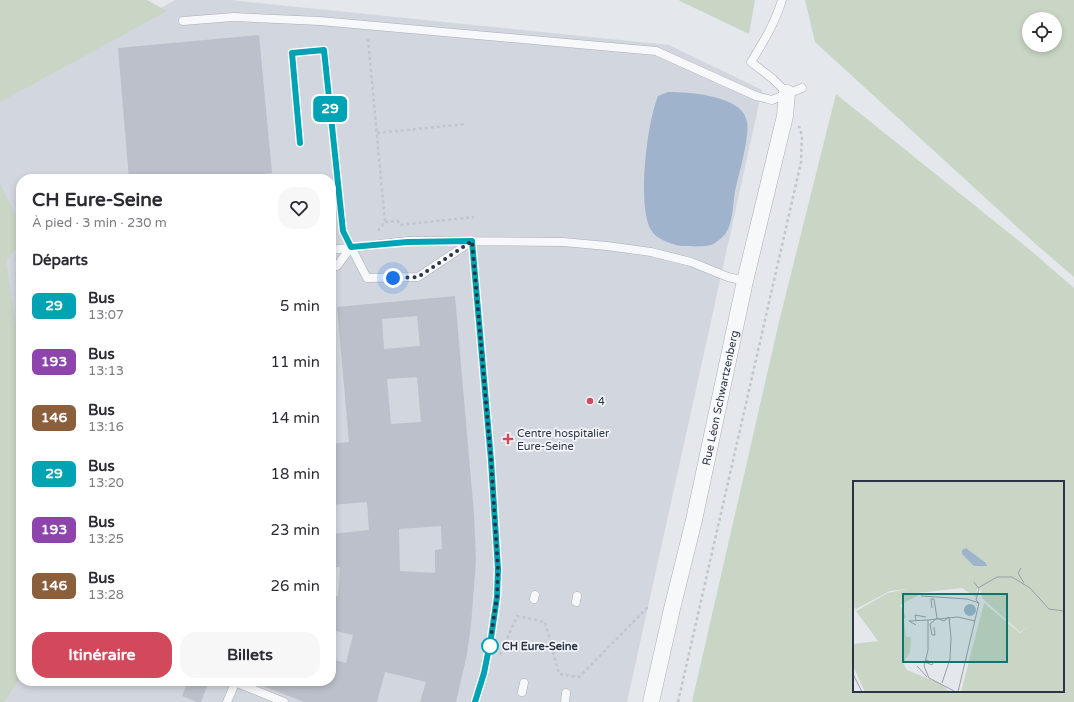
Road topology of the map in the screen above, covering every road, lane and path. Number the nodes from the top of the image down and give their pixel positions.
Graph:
1 (782, 0) edge
2 (183, 21) dead end
3 (368, 39) dead end
4 (795, 91) junction
5 (785, 116) junction
6 (466, 124) dead end
7 (377, 134) junction
8 (300, 143) dead end
9 (334, 174) edge
10 (336, 200) edge
11 (474, 217) dead end
12 (385, 222) junction
13 (472, 241) junction
14 (374, 245) junction
15 (351, 247) junction
16 (336, 249) edge
17 (336, 266) edge
18 (745, 281) junction
19 (648, 607) dead end
20 (487, 659) junction
21 (524, 683) dead end
22 (234, 686) edge
23 (247, 686) edge
24 (522, 692) dead end
25 (566, 693) dead end
26 (227, 702) edge
27 (284, 702) edge
28 (475, 702) edge
29 (565, 702) edge
30 (651, 702) edge
31 (678, 702) edge

1 - 4 lane
2 - 4 lane
3 - 7 path
4 - 5 street, Rue Léon Schwartzenberg
5 - 18 street, Rue Léon Schwartzenberg
5 - 31 path
6 - 7 path
7 - 12 path
8 - 9 lane
10 - 15 lane
11 - 12 path
12 - 14 path
13 - 14 lane
13 - 15 lane
13 - 18 lane
13 - 20 lane
14 - 15 lane
15 - 16 lane
15 - 17 lane
18 - 30 street, Rue Léon Schwartzenberg
19 - 20 path
20 - 28 lane
21 - 24 lane
22 - 26 lane
23 - 27 lane
25 - 29 lane

